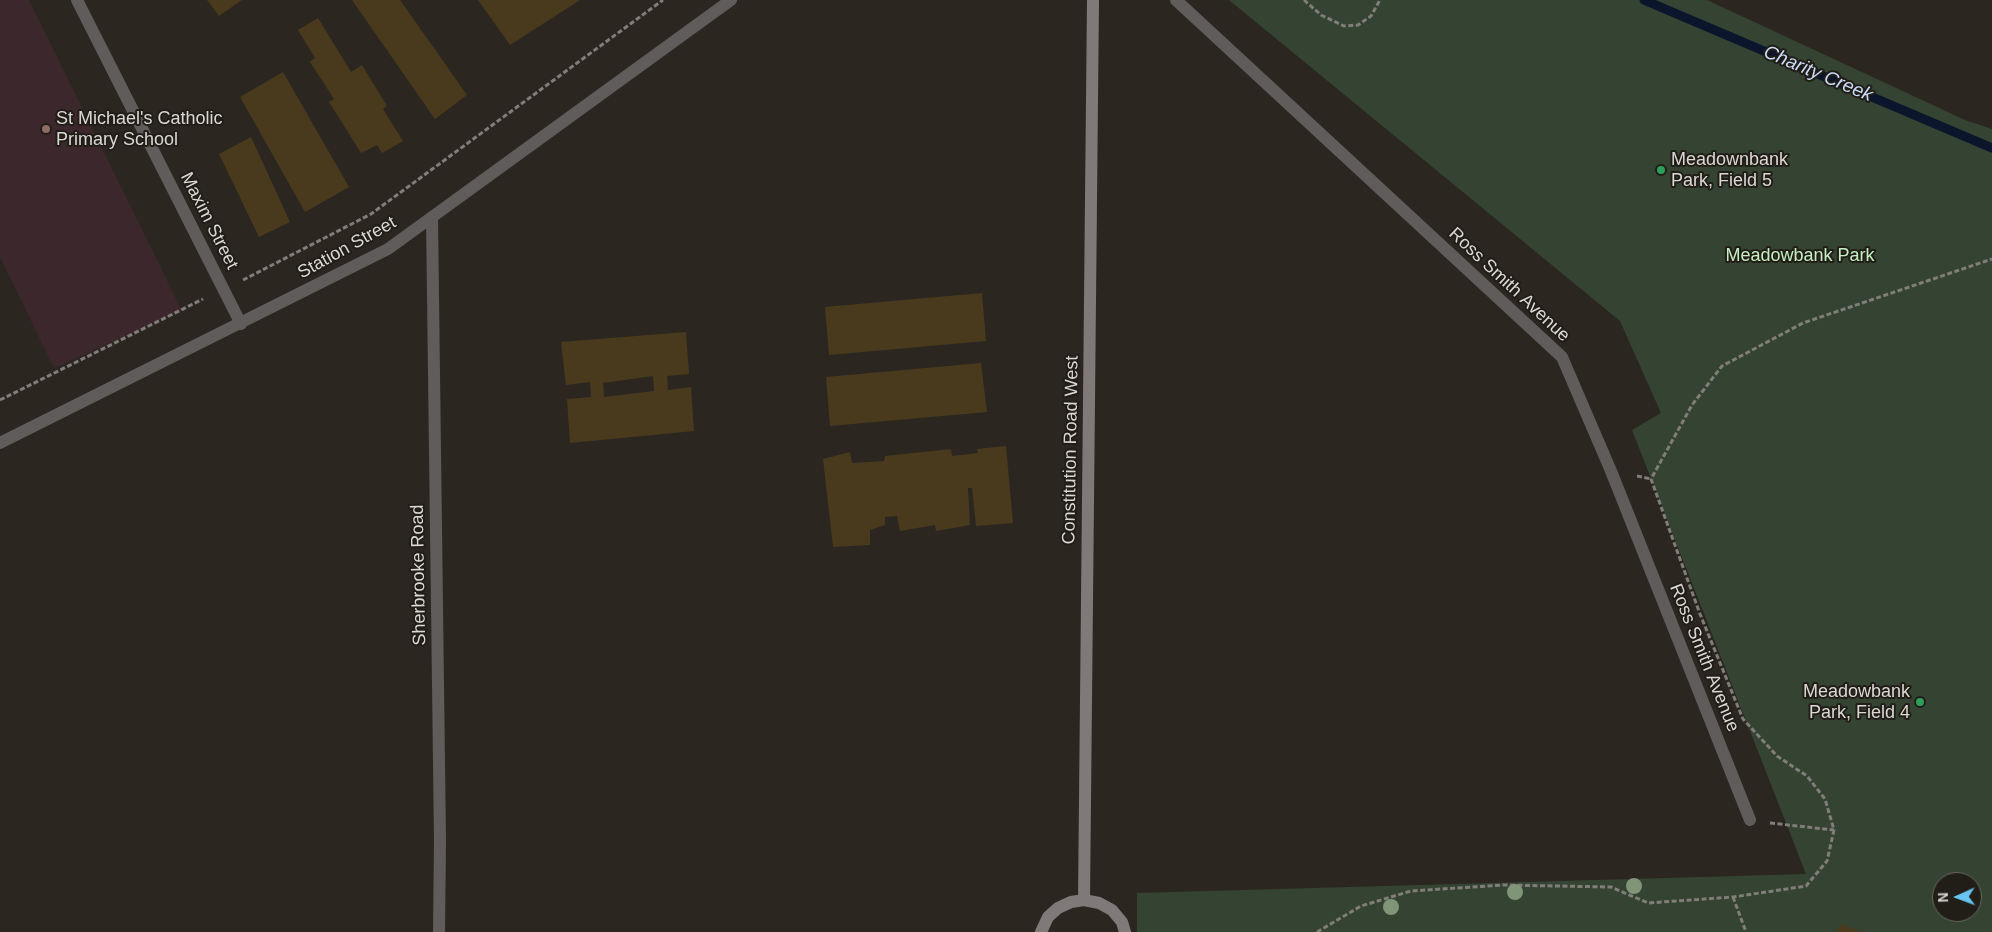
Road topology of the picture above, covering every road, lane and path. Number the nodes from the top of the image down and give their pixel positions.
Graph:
1 (77, 0) edge
2 (663, 0) edge
3 (731, 0) edge
4 (1093, 0) edge
5 (1176, 0) edge
6 (1304, 0) edge
7 (1380, 0) edge
8 (432, 217) junction
9 (224, 289) junction
10 (241, 324) junction
11 (0, 400) edge
12 (0, 443) edge
13 (1750, 820) joint
14 (1834, 830) dead end
15 (1733, 897) dead end
16 (1084, 900) junction
17 (439, 932) edge
18 (1041, 932) edge
19 (1125, 932) edge
20 (1746, 932) edge

1 - 9 street, Maxim Street
2 - 9 path, Station Street
3 - 8 street, Station Street
4 - 16 main road, Constitution Road West
5 - 13 street, Ross Smith Avenue
6 - 7 path
8 - 10 street, Station Street
8 - 17 street, Sherbrooke Road
9 - 10 street, Maxim Street
9 - 11 path, Station Street
10 - 12 street, Station Street
13 - 14 path
15 - 20 path
16 - 18 main road
16 - 19 main road

